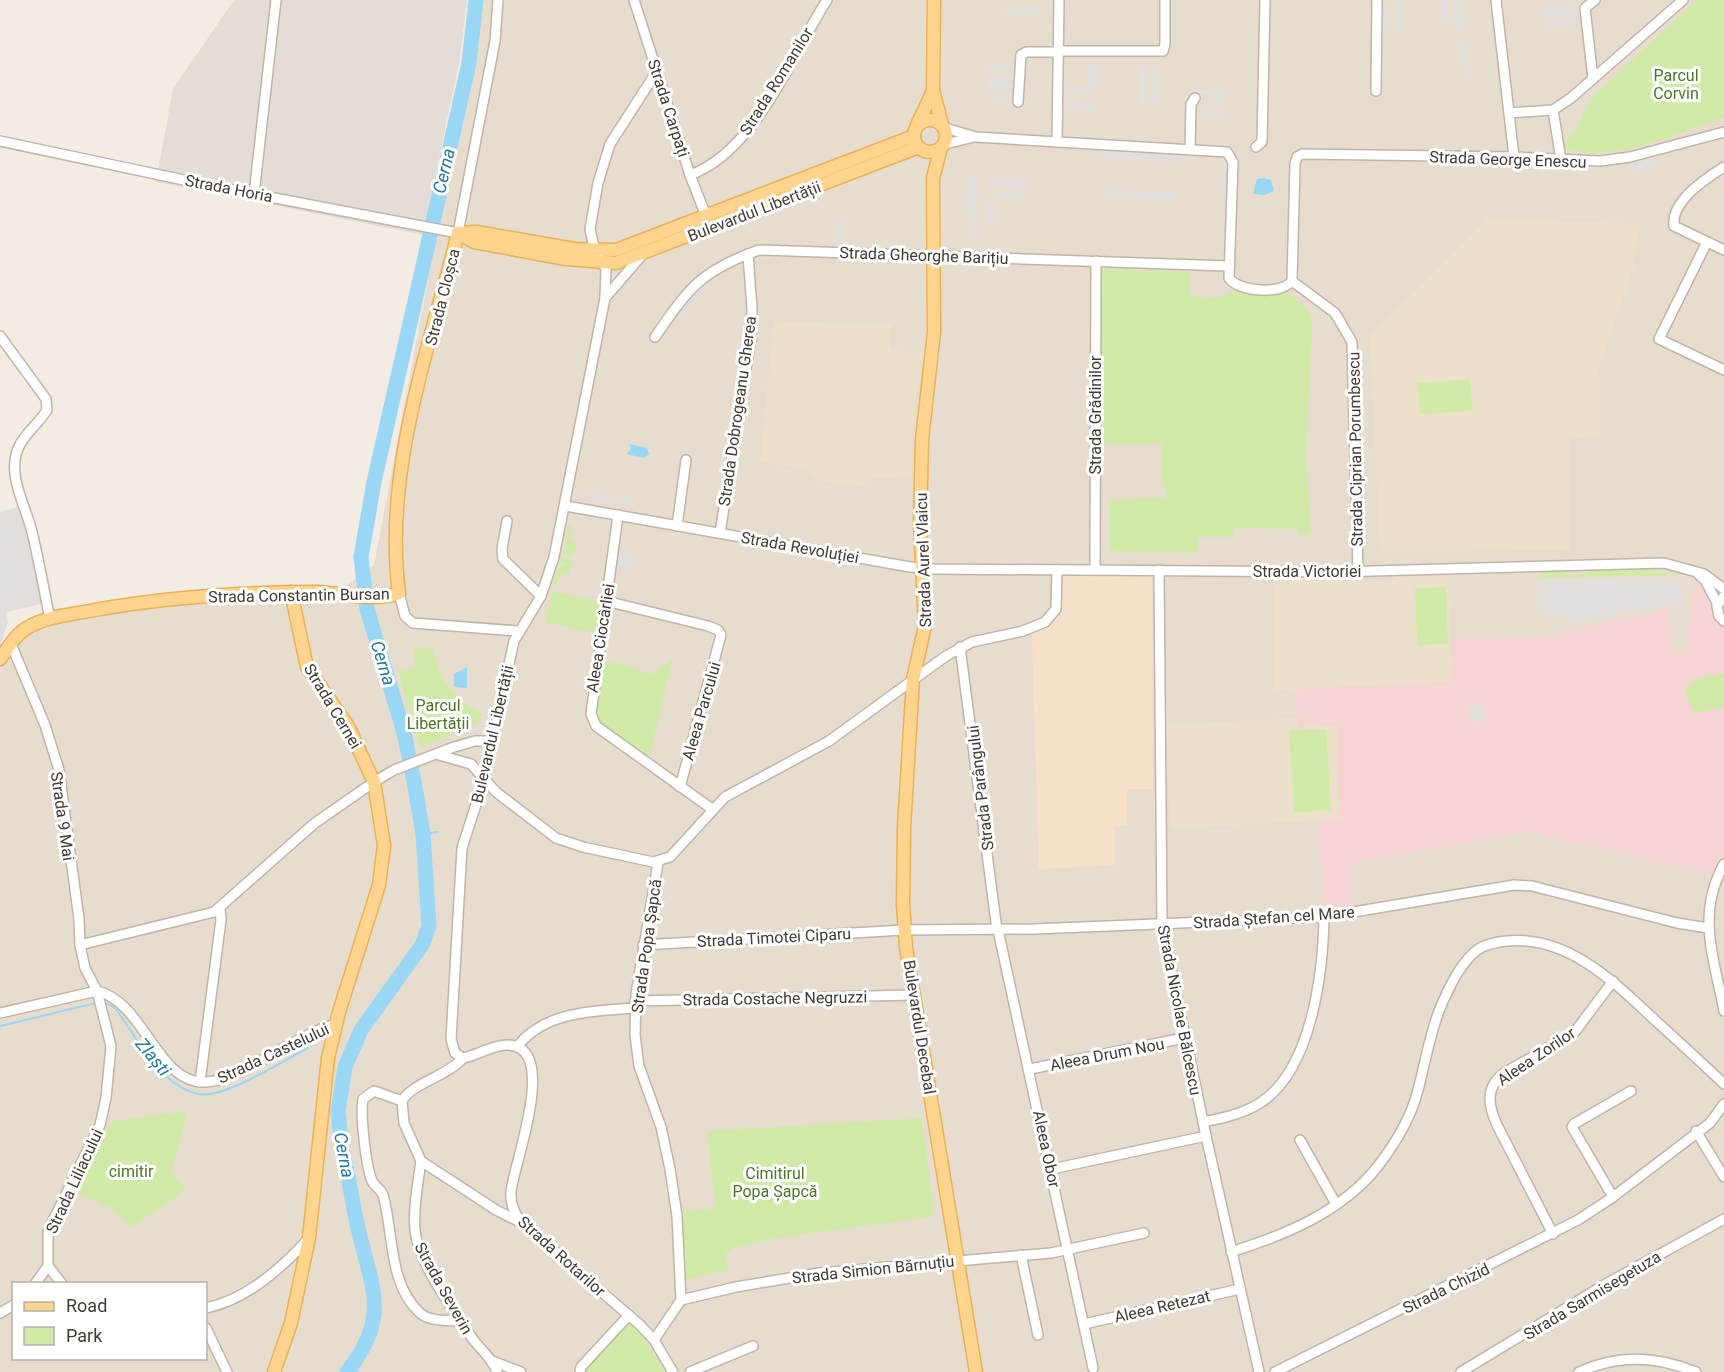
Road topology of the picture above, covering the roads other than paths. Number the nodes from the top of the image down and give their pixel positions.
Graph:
1 (276, 0) edge
2 (498, 0) edge
3 (634, 0) edge
4 (826, 0) edge
5 (934, 0) edge
6 (1059, 0) edge
7 (1165, 0) edge
8 (1265, 0) edge
9 (1377, 0) edge
10 (1496, 0) edge
11 (1595, 0) edge
12 (1683, 0) edge
13 (1585, 4) edge
14 (1059, 51) junction
15 (657, 71) junction
16 (1593, 79) junction
17 (933, 91) junction
18 (1376, 91) dead end
19 (1195, 98) dead end
20 (1018, 102) dead end
21 (1554, 110) junction
22 (1509, 113) junction
23 (943, 126) junction
24 (1724, 132) edge
25 (976, 137) junction
26 (918, 139) junction
27 (0, 141) edge
28 (1057, 142) junction
29 (943, 146) junction
30 (1256, 147) dead end
31 (1190, 149) junction
32 (1514, 157) junction
33 (1561, 160) junction
34 (1724, 167) edge
35 (690, 175) junction
36 (933, 177) junction
37 (254, 194) junction
38 (706, 216) junction
39 (453, 231) junction
40 (1707, 242) junction
41 (1724, 250) edge
42 (595, 251) junction
43 (643, 254) junction
44 (748, 254) junction
45 (934, 254) junction
46 (1096, 261) junction
47 (603, 263) junction
48 (1228, 266) junction
49 (1292, 281) junction
50 (604, 298) junction
51 (0, 336) edge
52 (655, 337) dead end
53 (1724, 370) edge
54 (686, 460) dead end
55 (566, 506) junction
56 (618, 515) junction
57 (507, 521) dead end
58 (677, 526) junction
59 (720, 533) junction
60 (922, 568) junction
61 (1057, 570) junction
62 (1095, 570) junction
63 (1159, 570) junction
64 (1691, 570) junction
65 (1358, 572) junction
66 (1724, 589) edge
67 (291, 592) junction
68 (399, 593) junction
69 (541, 596) junction
70 (1721, 599) edge
71 (606, 601) junction
72 (50, 619) junction
73 (1724, 621) edge
74 (518, 631) junction
75 (11, 644) junction
76 (960, 647) junction
77 (0, 659) edge
78 (913, 680) junction
79 (492, 741) junction
80 (437, 756) junction
81 (484, 780) junction
82 (374, 782) junction
83 (680, 787) junction
84 (712, 809) junction
85 (658, 863) junction
86 (1724, 864) edge
87 (220, 908) junction
88 (1324, 916) junction
89 (1162, 925) junction
90 (1708, 928) junction
91 (904, 930) junction
92 (998, 930) junction
93 (80, 945) junction
94 (643, 945) junction
95 (1613, 981) junction
96 (1722, 984) edge
97 (97, 991) junction
98 (915, 995) junction
99 (635, 1004) junction
100 (1724, 1011) edge
101 (0, 1013) edge
102 (336, 1024) junction
103 (1184, 1038) junction
104 (517, 1047) junction
105 (463, 1058) junction
106 (1030, 1069) junction
107 (200, 1082) junction
108 (1724, 1084) edge
109 (1631, 1091) dead end
110 (402, 1101) junction
111 (1724, 1104) edge
112 (1724, 1120) edge
113 (1203, 1122) junction
114 (1710, 1123) junction
115 (1696, 1131) junction
116 (1206, 1136) junction
117 (1300, 1140) dead end
118 (421, 1161) junction
119 (1052, 1168) junction
120 (1724, 1177) edge
121 (1613, 1197) junction
122 (1336, 1204) junction
123 (1724, 1219) edge
124 (521, 1222) junction
125 (1144, 1233) dead end
126 (1553, 1234) junction
127 (309, 1238) junction
128 (1068, 1249) junction
129 (1232, 1252) junction
130 (1021, 1255) junction
131 (957, 1260) junction
132 (48, 1266) junction
133 (36, 1282) edge
134 (60, 1282) edge
135 (1240, 1289) junction
136 (681, 1300) junction
137 (207, 1308) edge
138 (629, 1316) junction
139 (460, 1320) junction
140 (1084, 1324) junction
141 (207, 1330) edge
142 (1038, 1335) dead end
143 (654, 1340) junction
144 (753, 1346) dead end
145 (492, 1361) junction
146 (1665, 1367) edge
147 (1093, 1368) dead end
148 (227, 1372) edge
149 (274, 1372) edge
150 (496, 1372) edge
151 (521, 1372) edge
152 (580, 1372) edge
153 (672, 1372) edge
154 (690, 1372) edge
155 (975, 1372) edge
156 (1259, 1372) edge
157 (1275, 1372) edge
158 (1461, 1372) edge
159 (1579, 1372) edge
160 (1696, 1372) edge

1 - 37 street
2 - 39 street, Strada Cloșca
3 - 15 street, Strada Carpați
4 - 35 street, Strada Romanilor
5 - 17 main road
6 - 14 street
7 - 14 street
8 - 30 street
9 - 18 street
10 - 22 street
11 - 13 street
12 - 16 street
13 - 16 street
14 - 20 street
14 - 28 street
15 - 35 street, Strada Carpați
15 - 42 street
16 - 21 street
17 - 23 main road, Strada Aurel Vlaicu
17 - 26 main road
19 - 31 street
21 - 22 street
21 - 33 street
22 - 32 street
23 - 25 street
23 - 26 main road
23 - 29 main road, Strada Aurel Vlaicu
24 - 33 street, Strada George Enescu
25 - 28 street
25 - 29 street
26 - 29 main road
26 - 36 main road, Strada Aurel Vlaicu
26 - 38 main road, Bulevardul Libertății
26 - 43 main road, Bulevardul Libertății
27 - 37 street, Strada Horia
28 - 31 street
29 - 36 main road, Strada Aurel Vlaicu
31 - 48 street
32 - 33 street, Strada George Enescu
32 - 49 street, Strada George Enescu
34 - 40 street
35 - 38 street, Strada Carpați
36 - 45 main road, Strada Aurel Vlaicu
37 - 39 street, Strada Horia
38 - 42 main road, Bulevardul Libertății
39 - 42 main road, Bulevardul Libertății
39 - 47 main road
39 - 68 main road, Strada Cloșca
40 - 41 street
40 - 53 street
42 - 47 street
43 - 47 main road
43 - 50 street, Bulevardul Libertății
44 - 45 street, Strada Gheorghe Barițiu
44 - 52 street, Strada Gheorghe Barițiu
44 - 59 street, Strada Dobrogeanu Gherea
45 - 46 street, Strada Gheorghe Barițiu
45 - 60 main road, Strada Aurel Vlaicu
46 - 48 street, Strada Gheorghe Barițiu
46 - 62 street, Strada Grădinilor
47 - 50 street, Bulevardul Libertății
48 - 49 street
49 - 65 street, Strada Ciprian Porumbescu
50 - 55 street, Bulevardul Libertății
51 - 72 street
54 - 58 street
55 - 56 street, Strada Revoluției
55 - 69 street, Bulevardul Libertății
56 - 58 street, Strada Revoluției
56 - 71 street, Aleea Ciocârliei
57 - 69 street
58 - 59 street, Strada Revoluției
59 - 60 street, Strada Revoluției
60 - 61 street, Strada Victoriei
60 - 78 main road, Strada Aurel Vlaicu
61 - 62 street, Strada Victoriei
61 - 76 street
62 - 63 street, Strada Victoriei
63 - 65 street, Strada Victoriei
63 - 89 street, Strada Nicolae Bălcescu
64 - 65 street, Strada Victoriei
64 - 66 street, Strada Victoriei
64 - 70 street
67 - 68 main road, Strada Constantin Bursan
67 - 72 main road, Strada Constantin Bursan
67 - 82 main road, Strada Cernei
68 - 74 street
69 - 74 street, Bulevardul Libertății
70 - 73 street
71 - 83 street, Aleea Ciocârliei
71 - 83 street, Aleea Parcului
72 - 75 main road, Strada Constantin Bursan
74 - 79 street, Bulevardul Libertății
75 - 77 main road, Strada Constantin Bursan
75 - 93 street, Strada 9 Mai
76 - 78 street
76 - 92 street, Strada Parângului
78 - 84 street
78 - 91 main road, Bulevardul Decebal
79 - 80 street
79 - 81 street, Bulevardul Libertății
80 - 81 street
80 - 82 street
81 - 85 street
81 - 105 street, Bulevardul Libertății
82 - 87 street
82 - 102 main road, Strada Cernei
83 - 84 street, Aleea Ciocârliei
84 - 85 street
85 - 94 street, Strada Popa Șapcă
86 - 90 street
87 - 93 street
87 - 107 street
88 - 89 street, Strada Ștefan cel Mare
88 - 90 street, Strada Ștefan cel Mare
88 - 113 street
89 - 92 street, Strada Ștefan cel Mare
89 - 103 street, Strada Nicolae Bălcescu
90 - 96 street
91 - 92 street, Strada Ștefan cel Mare
91 - 94 street, Strada Timotei Ciparu
91 - 98 main road, Bulevardul Decebal
92 - 106 street, Aleea Obor
93 - 97 street, Strada 9 Mai
94 - 99 street, Strada Popa Șapcă
95 - 108 street
95 - 122 street
95 - 126 street, Aleea Zorilor
96 - 100 street
97 - 101 street
97 - 107 street, Strada Castelului
97 - 132 street, Strada Liliacului
98 - 99 street, Strada Costache Negruzzi
98 - 131 main road, Bulevardul Decebal
99 - 104 street, Strada Costache Negruzzi
99 - 136 street, Strada Popa Șapcă
102 - 107 street, Strada Castelului
102 - 127 main road, Strada Cernei
103 - 106 street, Aleea Drum Nou
103 - 113 street, Strada Nicolae Bălcescu
104 - 105 street
104 - 124 street, Strada Rotarilor
105 - 110 street
106 - 119 street, Aleea Obor
109 - 121 street
110 - 118 street
110 - 139 street
111 - 114 street, Strada Chizid
112 - 114 street
113 - 116 street, Strada Nicolae Bălcescu
114 - 115 street, Strada Chizid
115 - 120 street
115 - 121 street, Strada Chizid
116 - 119 street
116 - 129 street, Strada Nicolae Bălcescu
117 - 122 street
118 - 124 street
118 - 139 street, Strada Severin
119 - 128 street, Aleea Obor
121 - 126 street, Strada Chizid
122 - 129 street
123 - 158 street, Strada Sarmisegetuza
124 - 138 street, Strada Rotarilor
125 - 128 street, Strada Simion Bărnuțiu
126 - 157 street, Strada Chizid
127 - 137 street
127 - 149 main road, Strada Cernei
128 - 130 street, Strada Simion Bărnuțiu
128 - 140 street, Aleea Obor
129 - 135 street, Strada Nicolae Bălcescu
130 - 131 street, Strada Simion Bărnuțiu
130 - 142 street
131 - 136 street, Strada Simion Bărnuțiu
131 - 155 main road, Bulevardul Decebal
132 - 133 street
132 - 134 street
135 - 140 street, Aleea Retezat
135 - 156 street, Strada Nicolae Bălcescu
136 - 143 street
138 - 143 street, Strada Rotarilor
138 - 152 street
139 - 145 street, Strada Severin
140 - 147 street, Aleea Obor
141 - 148 street
143 - 153 street, Strada Rotarilor
144 - 154 street
145 - 150 street, Strada Severin
145 - 151 street
146 - 159 street
146 - 160 street

